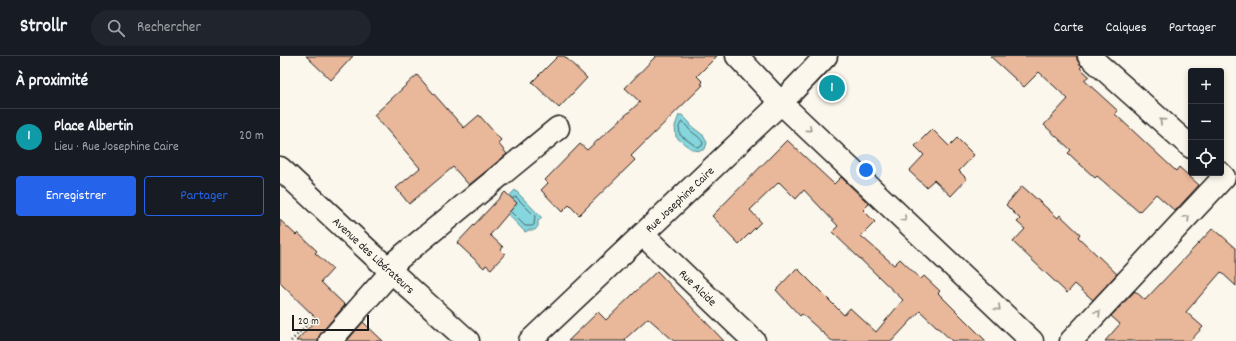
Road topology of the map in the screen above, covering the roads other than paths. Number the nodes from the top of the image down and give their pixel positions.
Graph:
1 (737, 56) edge
2 (826, 56) edge
3 (1089, 56) edge
4 (781, 102) junction
5 (558, 128) dead end
6 (1188, 144) edge
7 (280, 168) edge
8 (1223, 176) edge
9 (642, 234) junction
10 (392, 272) junction
11 (330, 341) edge
12 (468, 341) edge
13 (530, 341) edge
14 (754, 341) edge
15 (1032, 341) edge
16 (1071, 341) edge

1 - 4 street
2 - 4 street, Rue Josephine Caire
6 -> 3 street
4 - 9 street, Rue Josephine Caire
4 -> 15 street
5 - 10 street
7 - 10 street, Avenue des Libérateurs
16 -> 8 street
9 - 13 street, Rue Josephine Caire
9 - 14 street, Rue Alcide
10 - 11 street
10 - 12 street, Avenue des Libérateurs

